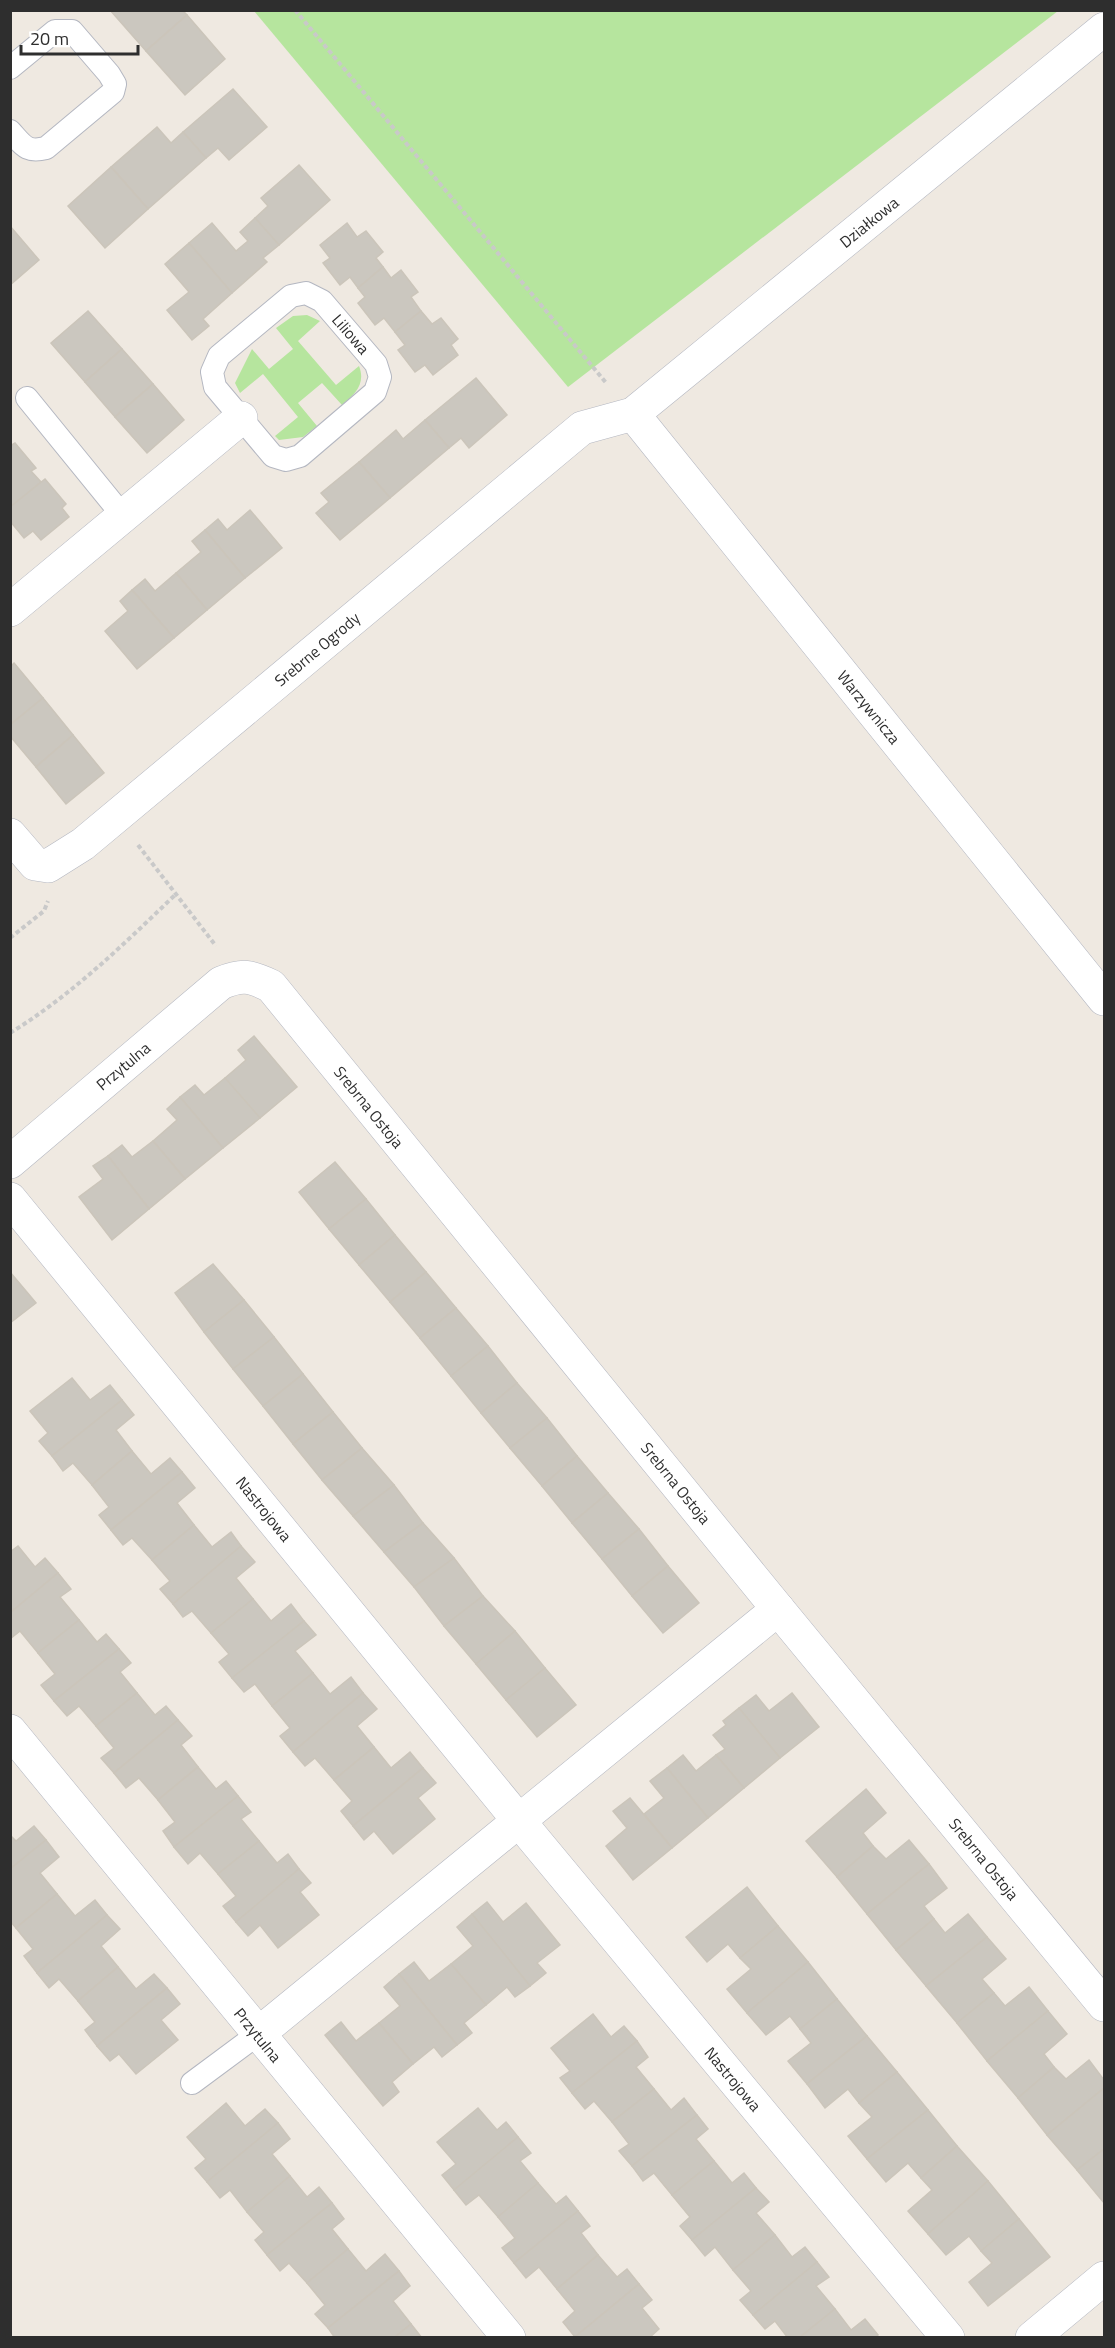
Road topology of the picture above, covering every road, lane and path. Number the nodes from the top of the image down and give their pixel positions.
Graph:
1 (295, 10) edge
2 (1104, 29) edge
3 (10, 68) edge
4 (10, 131) edge
5 (27, 398) dead end
6 (633, 414) junction
7 (241, 418) junction
8 (123, 516) junction
9 (10, 610) edge
10 (115, 817) junction
11 (10, 835) edge
12 (48, 866) junction
13 (176, 894) junction
14 (10, 938) edge
15 (239, 976) junction
16 (1104, 999) edge
17 (10, 1034) edge
18 (10, 1162) edge
19 (10, 1199) edge
20 (778, 1609) junction
21 (10, 1731) edge
22 (519, 1820) junction
23 (1104, 2005) edge
24 (258, 2034) junction
25 (192, 2083) dead end
26 (1104, 2278) edge
27 (508, 2337) edge
28 (948, 2337) edge
29 (1032, 2337) edge

1 - 6 path
2 - 6 street, Działkowa
3 - 4 lane
5 - 8 lane
6 - 10 street, Srebrne Ogrody
6 - 16 street, Warzywnicza
7 - 7 lane, Liliowa
7 - 8 street
8 - 9 street
10 - 12 street, Srebrne Ogrody
10 - 13 path
11 - 12 street
12 - 14 path
13 - 15 path
13 - 17 path
15 - 18 street, Przytulna
15 - 20 street, Srebrna Ostoja
19 - 22 street, Nastrojowa
20 - 22 street
20 - 23 street, Srebrna Ostoja
21 - 24 street, Przytulna
22 - 24 street
22 - 28 street, Nastrojowa
24 - 25 lane
24 - 27 street, Przytulna
26 - 29 street

